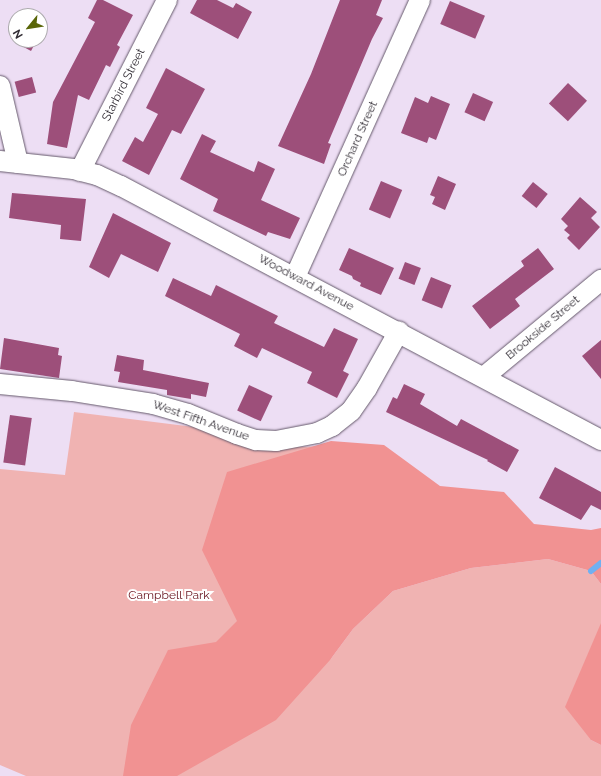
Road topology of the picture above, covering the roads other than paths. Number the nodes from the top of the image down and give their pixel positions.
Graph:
1 (167, 0) edge
2 (420, 0) edge
3 (0, 86) edge
4 (9, 162) edge
5 (80, 170) junction
6 (295, 277) junction
7 (601, 280) edge
8 (399, 331) junction
9 (485, 376) junction
10 (0, 384) edge
11 (601, 440) edge

1 - 5 street, Starbird Street
2 - 6 street, Orchard Street
3 - 4 street
4 - 5 street, Woodward Avenue
5 - 6 street, Woodward Avenue
6 - 8 street, Woodward Avenue
7 - 9 street, Brookside Street
8 - 9 street, Woodward Avenue
8 - 10 street, West Fifth Avenue
9 - 11 street, Woodward Avenue

